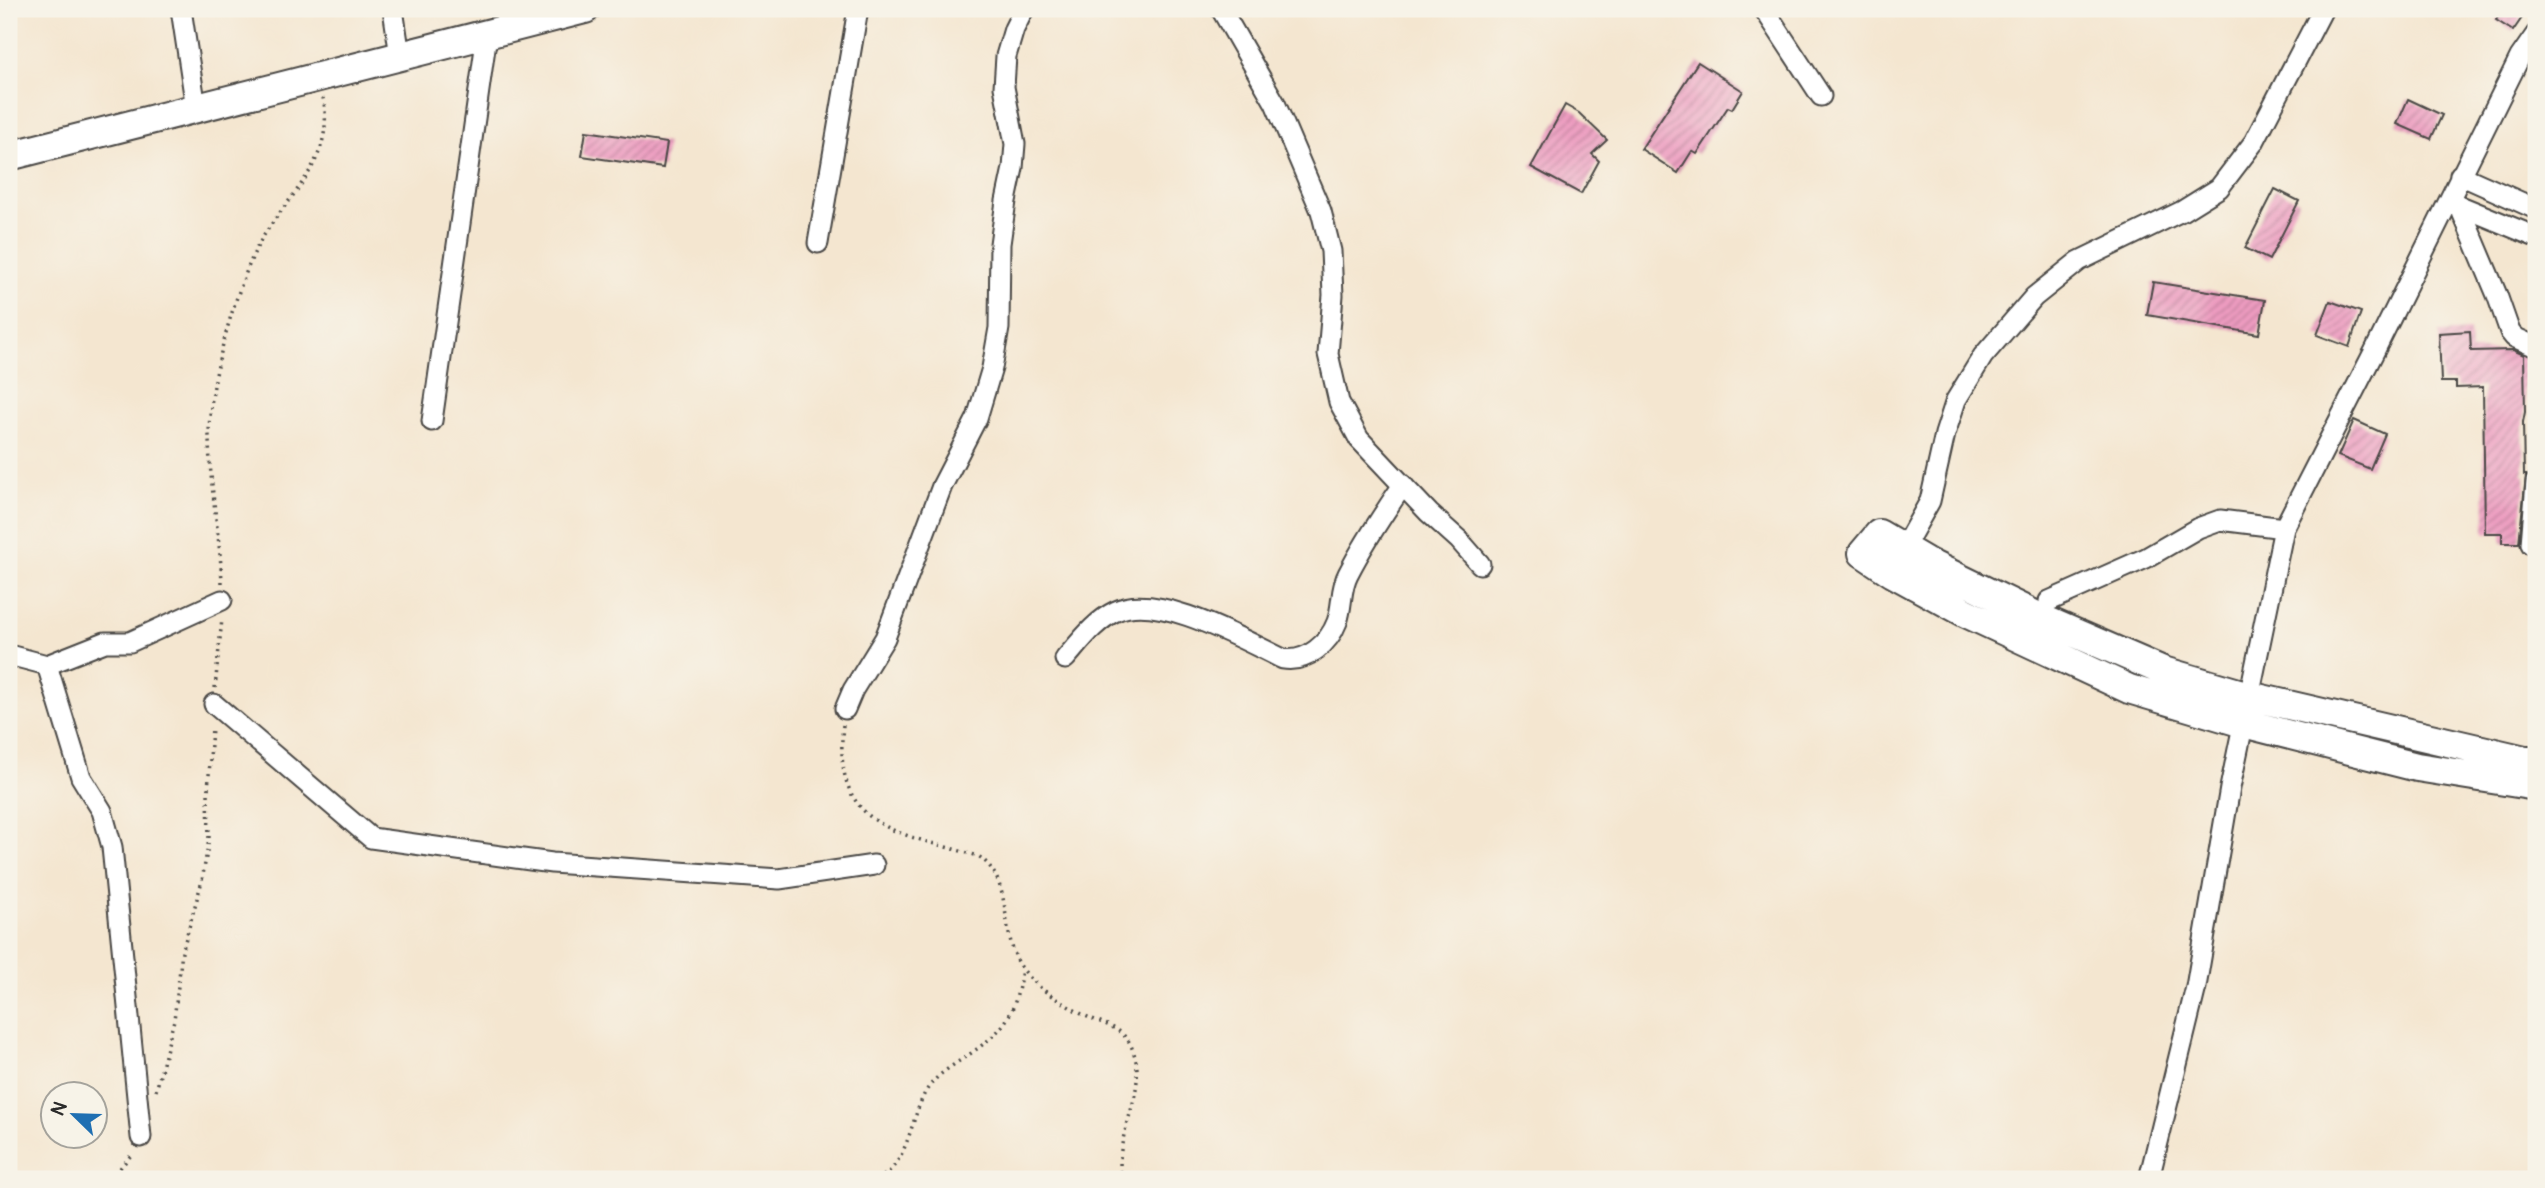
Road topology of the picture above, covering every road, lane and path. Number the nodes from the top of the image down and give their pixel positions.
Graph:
1 (181, 9) edge
2 (393, 9) edge
3 (585, 9) edge
4 (858, 9) edge
5 (1024, 9) edge
6 (1221, 9) edge
7 (1764, 9) edge
8 (2323, 9) edge
9 (487, 34) junction
10 (2536, 34) edge
11 (400, 56) junction
12 (319, 77) junction
13 (1821, 96) dead end
14 (196, 108) junction
15 (9, 156) edge
16 (2460, 175) junction
17 (2453, 203) junction
18 (2536, 209) edge
19 (2536, 237) edge
20 (818, 243) dead end
21 (2536, 347) edge
22 (432, 421) dead end
23 (2536, 482) edge
24 (1403, 485) junction
25 (2284, 528) junction
26 (2531, 544) dead end
27 (1897, 559) joint
28 (1480, 564) dead end
29 (222, 600) junction
30 (2049, 601) dead end
31 (9, 655) edge
32 (1065, 659) dead end
33 (47, 665) junction
34 (214, 704) junction
35 (845, 709) joint
36 (2246, 710) junction
37 (2536, 761) edge
38 (2536, 786) edge
39 (874, 865) dead end
40 (1023, 969) junction
41 (155, 1096) dead end
42 (142, 1137) joint
43 (111, 1179) edge
44 (877, 1179) edge
45 (1122, 1179) edge
46 (2148, 1179) edge

1 - 14 street
2 - 11 street
3 - 9 street
4 - 20 street
5 - 35 street
6 - 24 street
7 - 13 street
8 - 27 street
9 - 11 street
9 - 22 street
10 - 16 street
11 - 12 street
12 - 14 street
12 - 29 path
14 - 15 street
16 - 17 street
16 - 18 street
17 - 19 street
17 - 21 street
17 - 25 street
23 - 26 street
24 - 28 street
24 - 32 street
25 - 30 street
25 - 36 street
27 - 36 street
29 - 33 street
29 - 34 path
31 - 33 street
33 - 42 street
34 - 39 street
34 - 41 path
35 - 40 path
36 - 37 street
36 - 38 street
36 - 46 street
40 - 44 path
40 - 45 path
42 - 43 path

